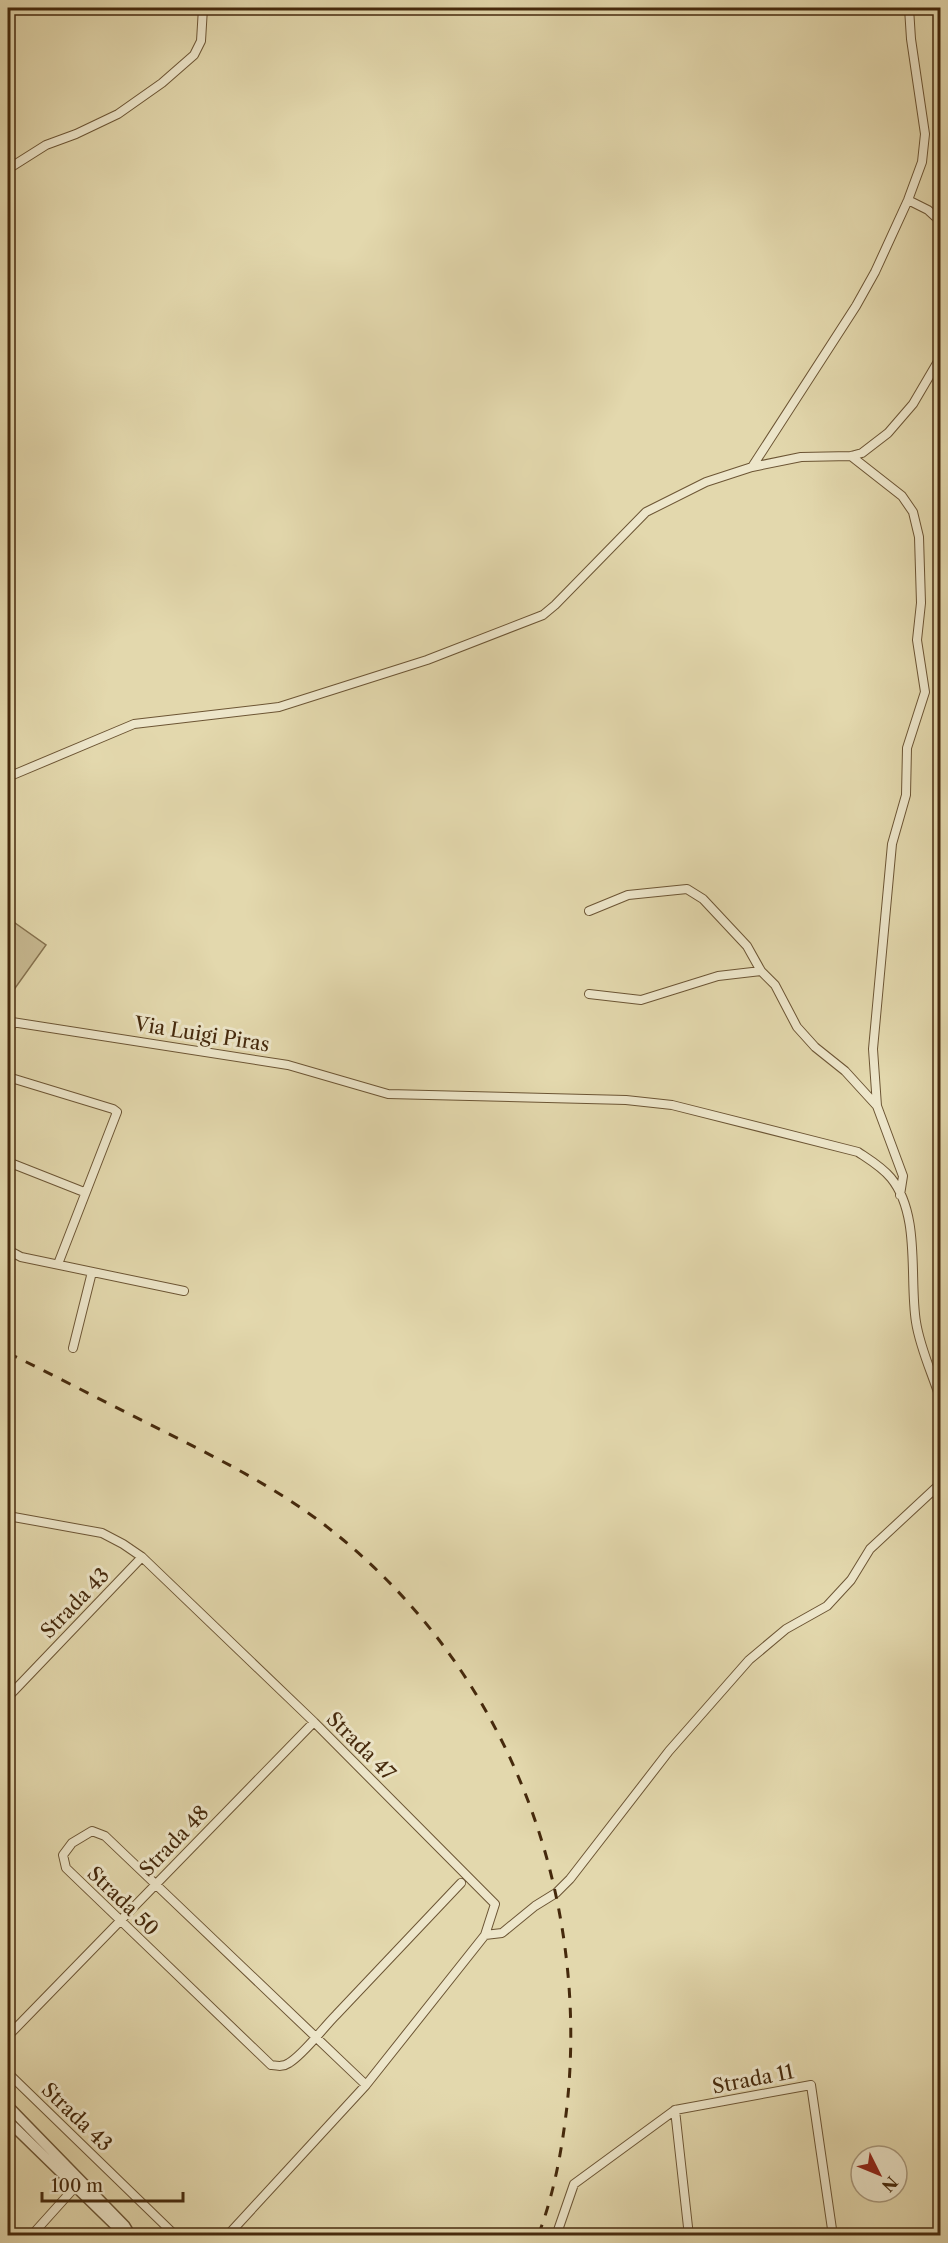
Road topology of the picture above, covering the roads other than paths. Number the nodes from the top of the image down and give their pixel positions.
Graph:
1 (203, 8) edge
2 (909, 8) edge
3 (8, 169) edge
4 (908, 200) junction
5 (940, 220) edge
6 (940, 358) edge
7 (851, 456) junction
8 (752, 467) junction
9 (8, 777) edge
10 (589, 911) dead end
11 (761, 971) junction
12 (589, 993) dead end
13 (10, 1021) edge
14 (8, 1038) edge
15 (8, 1077) edge
16 (877, 1106) junction
17 (8, 1162) edge
18 (84, 1192) junction
19 (900, 1195) junction
20 (8, 1250) edge
21 (58, 1264) junction
22 (92, 1272) junction
23 (183, 1291) dead end
24 (73, 1348) dead end
25 (940, 1398) edge
26 (940, 1467) edge
27 (940, 1472) edge
28 (940, 1484) edge
29 (8, 1516) edge
30 (142, 1557) junction
31 (8, 1697) edge
32 (314, 1722) junction
33 (461, 1883) dead end
34 (155, 1885) junction
35 (119, 1920) junction
36 (485, 1935) junction
37 (8, 2036) edge
38 (315, 2037) junction
39 (8, 2073) edge
40 (366, 2085) junction
41 (8, 2106) edge
42 (675, 2110) junction
43 (8, 2121) edge
44 (76, 2186) junction
45 (31, 2235) edge
46 (126, 2235) edge
47 (131, 2235) edge
48 (176, 2235) edge
49 (227, 2235) edge
50 (556, 2235) edge
51 (689, 2235) edge
52 (833, 2235) edge

1 - 3 street
2 - 4 street
4 - 5 street
4 - 8 street
6 - 7 street
7 - 8 street
7 - 16 street
8 - 9 street
10 - 11 street
11 - 12 street
11 - 16 street
13 - 14 street
13 - 19 street, Via Luigi Piras
15 - 18 street
16 - 19 street
17 - 18 street
18 - 21 street
19 - 25 street
20 - 21 street
21 - 22 street
22 - 23 street
22 - 24 street
26 - 27 street
28 - 36 street
29 - 30 street, Strada 47
30 - 31 street, Strada 43
30 - 32 street, Strada 47
32 - 34 street, Strada 48
32 - 36 street, Strada 47
33 - 38 street, Strada 50
34 - 35 street, Strada 48
34 - 35 street, Strada 50
34 - 38 street, Strada 50
35 - 37 street, Strada 48
35 - 38 street, Strada 50
36 - 40 street, Strada 47
38 - 40 street, Strada 50
39 - 48 street, Strada 43
40 - 49 street
41 - 47 street
42 - 50 street
42 - 51 street
42 - 52 street, Strada 11
43 - 44 street
44 - 45 street
44 - 46 street

